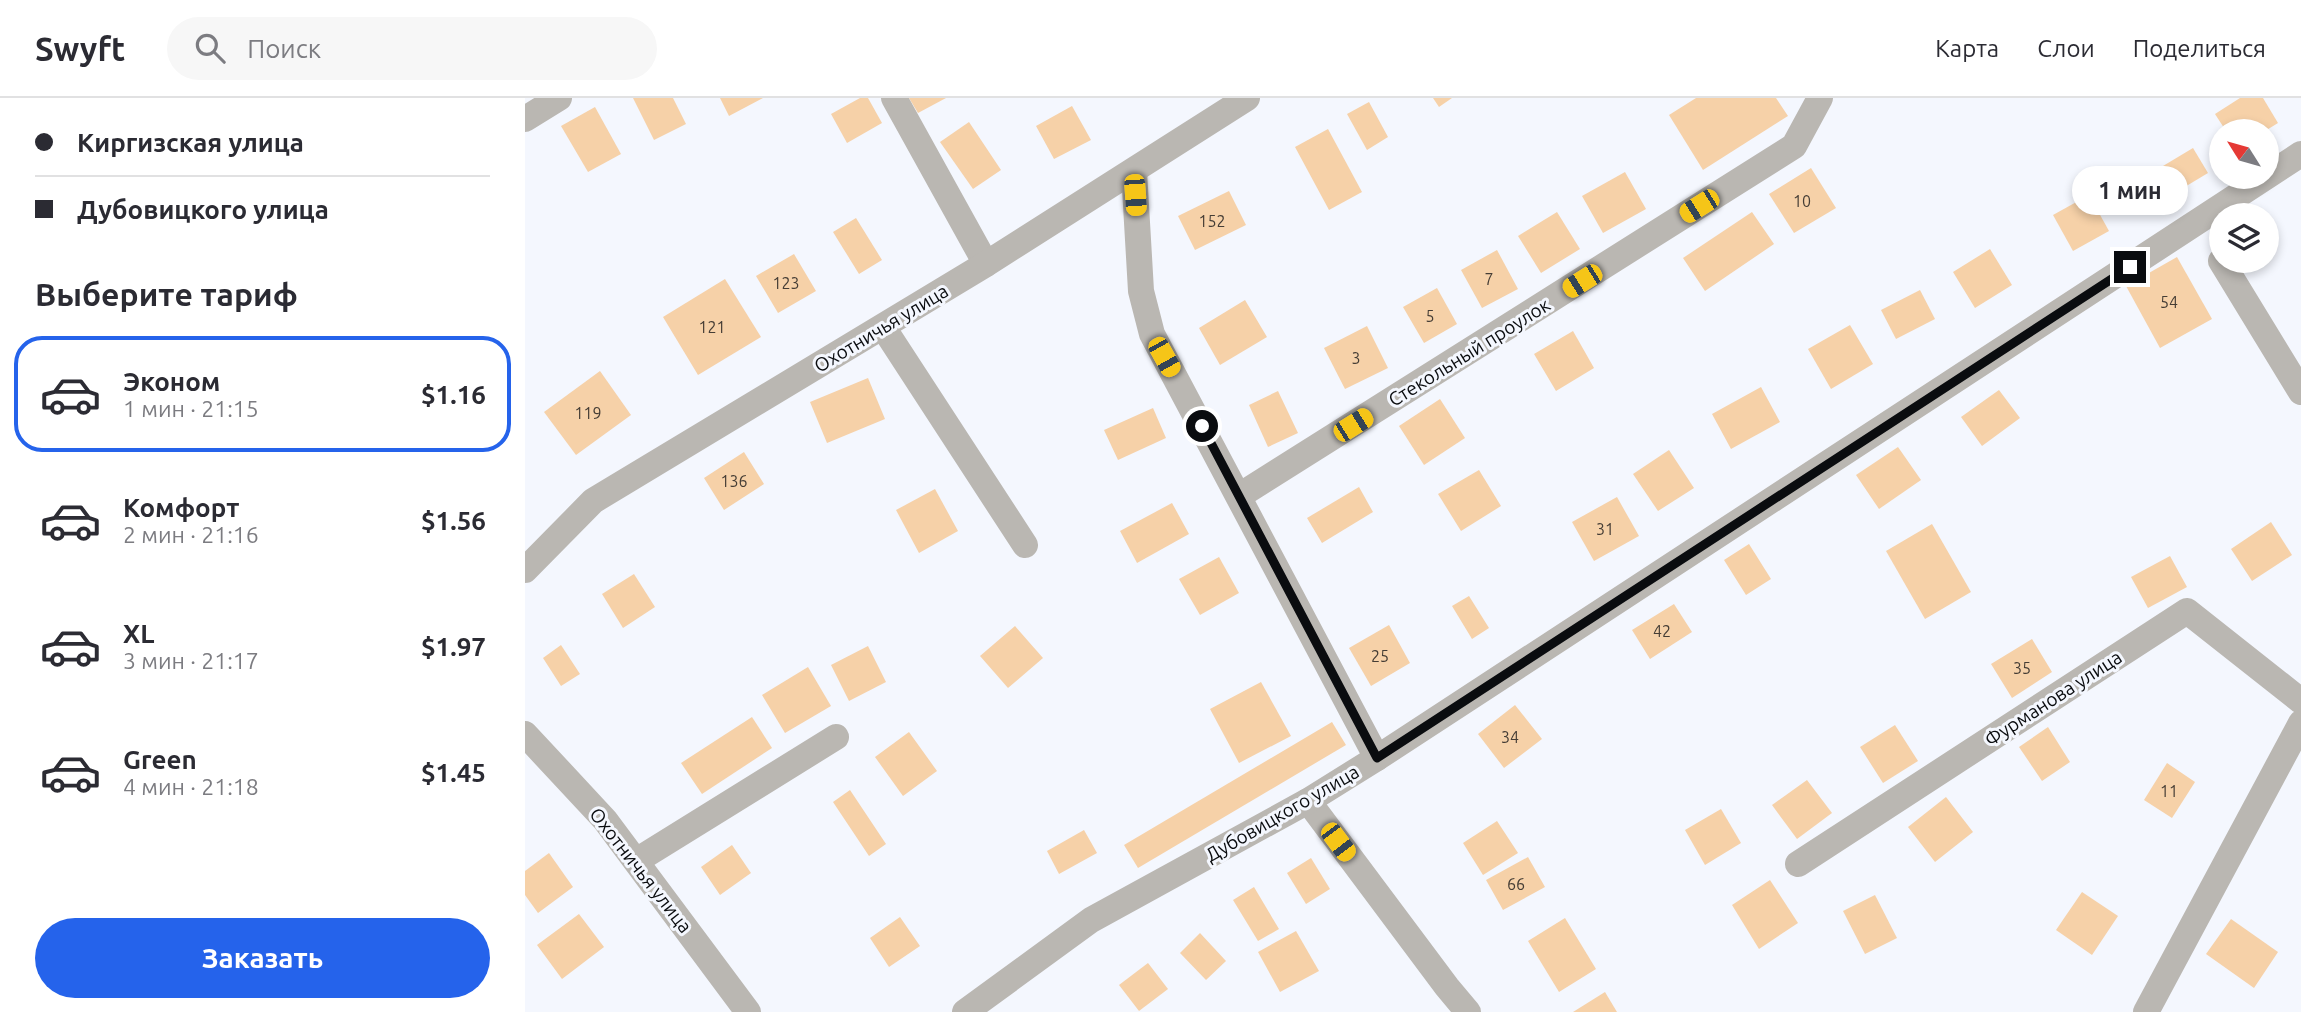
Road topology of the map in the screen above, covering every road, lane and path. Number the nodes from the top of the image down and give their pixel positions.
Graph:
1 (559, 98) edge
2 (894, 98) edge
3 (1247, 98) edge
4 (1820, 98) edge
5 (525, 119) edge
6 (2301, 153) edge
7 (1134, 171) junction
8 (2198, 223) junction
9 (2209, 241) edge
10 (986, 264) junction
11 (2228, 273) edge
12 (883, 327) junction
13 (2301, 392) edge
14 (1239, 496) junction
15 (1025, 545) dead end
16 (525, 570) edge
17 (2301, 701) edge
18 (2301, 723) edge
19 (525, 734) edge
20 (836, 737) dead end
21 (1377, 758) junction
22 (1308, 801) junction
23 (636, 861) junction
24 (1798, 864) dead end
25 (748, 1012) edge
26 (965, 1012) edge
27 (1468, 1012) edge
28 (2146, 1012) edge

1 - 5 street
2 - 10 street
3 - 7 street, Охотничья улица
4 - 14 street, Стекольный проулок
6 - 8 street, Дубовицкого улица
7 - 10 street, Охотничья улица
7 - 14 street
8 - 9 street
8 - 21 street, Дубовицкого улица
10 - 12 street, Охотничья улица
11 - 13 street
12 - 15 street
12 - 16 street, Охотничья улица
14 - 21 street
17 - 24 street, Фурманова улица
18 - 28 street
19 - 23 street, Охотничья улица
20 - 23 street
21 - 22 street, Дубовицкого улица
22 - 26 street, Дубовицкого улица
22 - 27 street
23 - 25 street, Охотничья улица

